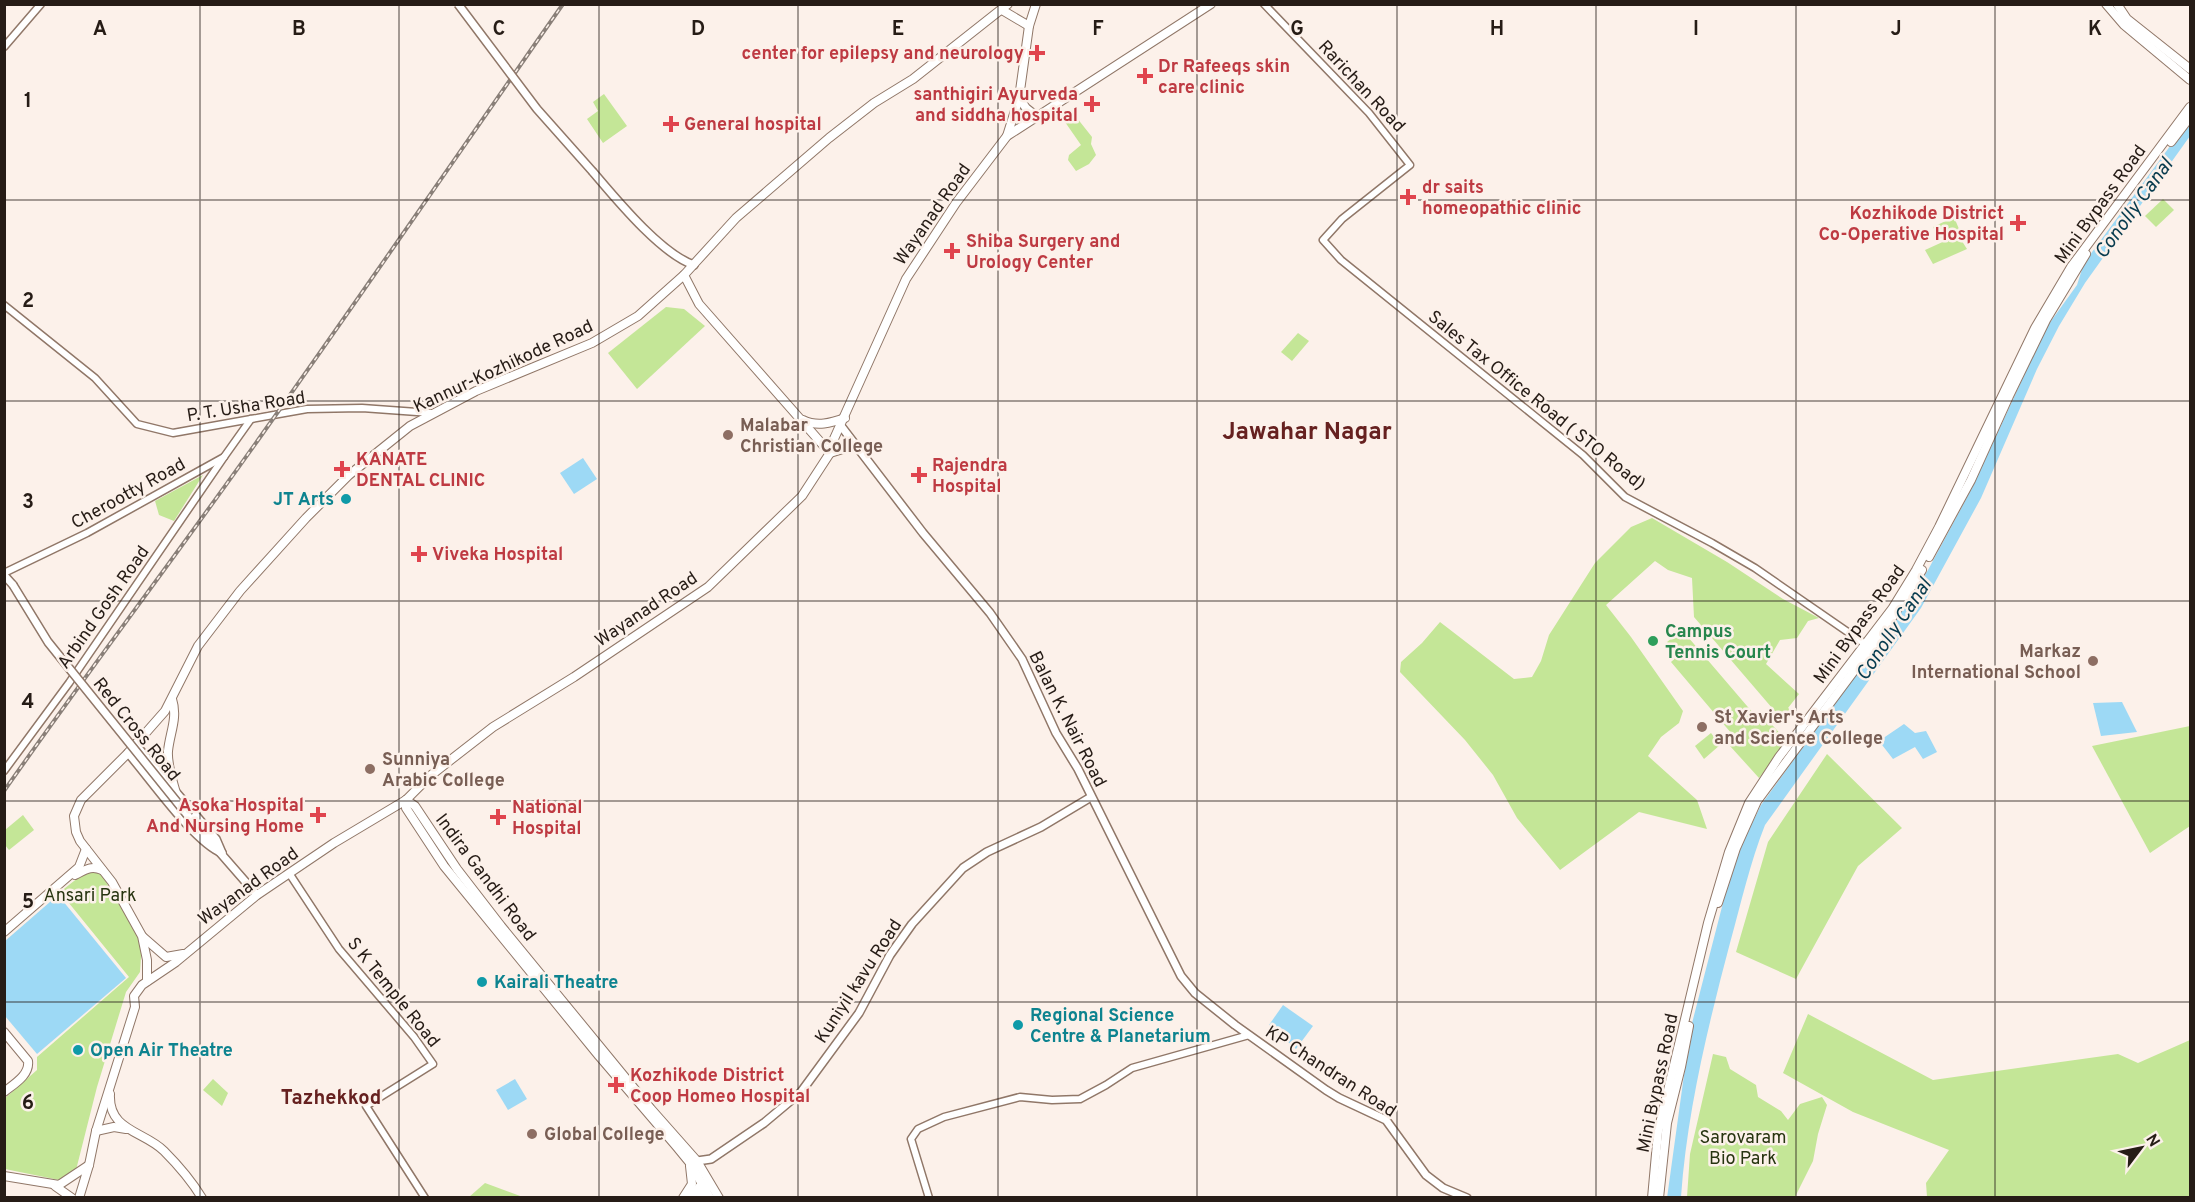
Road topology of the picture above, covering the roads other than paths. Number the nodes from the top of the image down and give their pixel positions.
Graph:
1 (41, 4) edge
2 (458, 4) edge
3 (1036, 4) edge
4 (1211, 4) edge
5 (1264, 4) edge
6 (2106, 4) edge
7 (2117, 4) edge
8 (1005, 7) edge
9 (1029, 26) junction
10 (4, 47) edge
11 (2190, 69) edge
12 (2190, 80) edge
13 (1019, 98) junction
14 (2190, 107) edge
15 (1036, 116) junction
16 (2190, 117) edge
17 (1007, 136) junction
18 (1410, 165) joint
19 (678, 258) junction
20 (694, 265) junction
21 (684, 275) junction
22 (4, 305) edge
23 (431, 413) junction
24 (799, 418) junction
25 (251, 419) junction
26 (843, 422) junction
27 (856, 445) junction
28 (830, 453) junction
29 (224, 457) junction
30 (5, 574) edge
31 (1868, 646) junction
32 (172, 699) junction
33 (135, 744) junction
34 (128, 753) junction
35 (4, 771) edge
36 (176, 793) junction
37 (1091, 797) junction
38 (406, 800) junction
39 (86, 849) junction
40 (222, 853) junction
41 (104, 871) junction
42 (289, 873) junction
43 (69, 877) junction
44 (257, 895) junction
45 (4, 932) edge
46 (142, 936) junction
47 (184, 954) junction
48 (147, 981) junction
49 (4, 1032) edge
50 (1249, 1035) junction
51 (110, 1087) junction
52 (4, 1092) edge
53 (127, 1129) junction
54 (96, 1131) junction
55 (694, 1162) junction
56 (89, 1165) junction
57 (4, 1176) edge
58 (55, 1186) junction
59 (707, 1189) edge
60 (72, 1197) edge
61 (79, 1197) edge
62 (202, 1197) edge
63 (425, 1197) edge
64 (683, 1197) edge
65 (689, 1197) edge
66 (699, 1197) edge
67 (719, 1197) edge
68 (929, 1197) edge
69 (1467, 1197) edge
70 (1652, 1197) edge
71 (1659, 1197) edge

1 - 10 street
2 - 19 main road, bridge
3 - 9 main road
4 - 15 main road, Wayanad Road
5 - 18 street, Rarichan Road
6 - 12 main road
7 - 11 main road
8 - 9 main road
8 - 20 main road, Kannur-Kozhikode Road
9 - 13 main road
13 - 15 main road
13 - 17 main road
14 - 31 main road, Mini Bypass Road
15 - 17 main road, Wayanad Road
16 - 31 main road, Mini Bypass Road
17 - 26 main road, Wayanad Road
18 - 31 street, Sales Tax Office Road ( STO Road)
19 - 20 main road
19 - 21 main road
20 - 21 main road, Kannur-Kozhikode Road
21 - 23 main road, Kannur-Kozhikode Road
21 - 24 main road
22 - 25 street, P. T. Usha Road
23 - 25 street, P. T. Usha Road
23 - 32 main road, Kannur-Kozhikode Road
24 - 26 main road
24 - 28 main road
25 - 29 street, Cherootty Road
26 - 27 main road, Balan K. Nair Road
26 - 28 main road, Wayanad Road
27 - 28 main road
27 - 37 main road, Balan K. Nair Road
28 - 38 main road, Wayanad Road
29 - 30 street, Cherootty Road
29 - 35 street, Arbind Gosh Road
30 - 40 main road, Red Cross Road, bridge
31 - 70 main road, Mini Bypass Road
31 - 71 main road, Mini Bypass Road
32 - 33 main road, Kannur-Kozhikode Road
32 - 36 main road
33 - 34 main road, Kannur-Kozhikode Road
33 - 36 main road
34 - 39 main road, Kannur-Kozhikode Road
34 - 40 main road
36 - 40 main road
37 - 50 main road, Balan K. Nair Road
37 - 55 main road, Kuniyil kavu Road
38 - 42 main road, Wayanad Road
38 - 55 main road, Indira Gandhi Road
39 - 41 main road, Kannur-Kozhikode Road
39 - 43 main road
40 - 44 main road, Red Cross Road
41 - 43 main road
41 - 46 main road, Kannur-Kozhikode Road
42 - 44 main road, Wayanad Road
42 - 63 street, S K Temple Road
43 - 45 main road
44 - 47 main road, Wayanad Road
46 - 47 main road
46 - 48 main road
47 - 48 main road, Wayanad Road
48 - 51 main road
49 - 52 main road
50 - 68 street, KP Chandran Road
50 - 69 main road, KP Chandran Road
51 - 53 main road
51 - 54 main road
53 - 54 main road
53 - 62 main road
54 - 56 main road
55 - 59 main road, Indira Gandhi Road
55 - 64 main road
56 - 58 main road
56 - 61 main road
57 - 58 main road
58 - 60 main road
59 - 65 main road
59 - 66 main road
59 - 67 main road, Indira Gandhi Road

